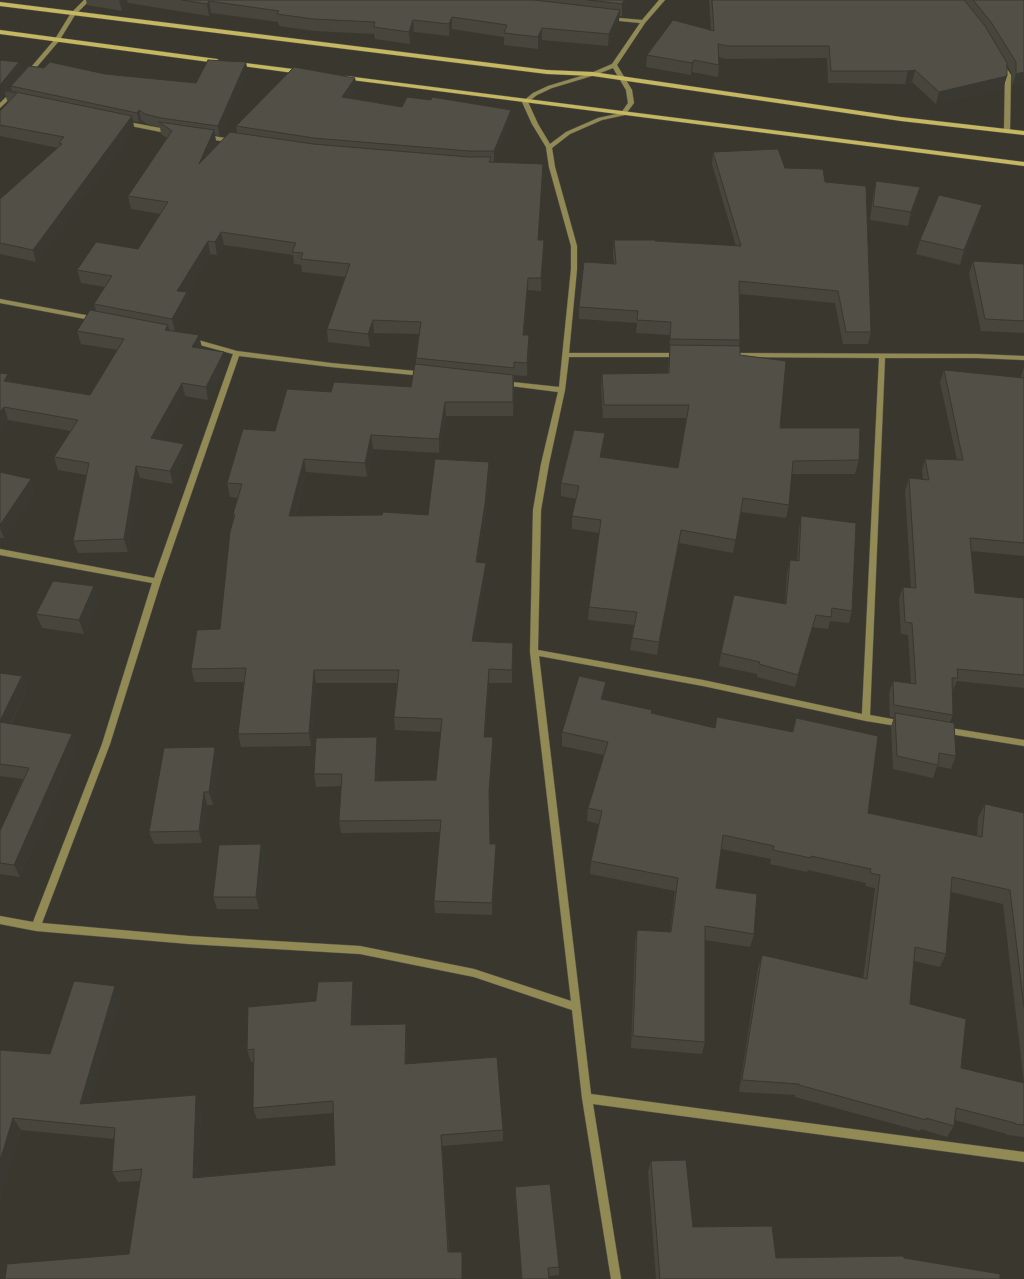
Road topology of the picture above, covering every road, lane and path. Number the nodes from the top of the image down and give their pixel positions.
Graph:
1 (87, 0) edge
2 (662, 0) edge
3 (0, 4) edge
4 (73, 14) junction
5 (604, 18) edge
6 (643, 22) junction
7 (0, 32) edge
8 (57, 40) junction
9 (996, 55) edge
10 (221, 62) edge
11 (229, 63) edge
12 (614, 65) junction
13 (307, 73) edge
14 (593, 74) junction
15 (338, 77) edge
16 (621, 78) junction
17 (23, 80) edge
18 (18, 86) edge
19 (9, 98) junction
20 (16, 99) edge
21 (525, 102) junction
22 (0, 106) edge
23 (623, 114) junction
24 (118, 122) edge
25 (1007, 132) junction
26 (179, 133) edge
27 (1024, 133) edge
28 (201, 136) edge
29 (239, 142) edge
30 (549, 147) junction
31 (1024, 164) edge
32 (0, 301) edge
33 (106, 322) edge
34 (181, 337) edge
35 (237, 353) junction
36 (566, 355) junction
37 (685, 355) edge
38 (724, 355) edge
39 (882, 356) junction
40 (1024, 358) edge
41 (431, 375) edge
42 (492, 382) edge
43 (562, 390) junction
44 (0, 552) edge
45 (157, 581) junction
46 (534, 652) junction
47 (866, 718) junction
48 (912, 725) edge
49 (935, 729) edge
50 (1024, 743) edge
51 (0, 920) edge
52 (36, 927) junction
53 (576, 1007) junction
54 (587, 1098) junction
55 (1024, 1157) edge
56 (616, 1279) edge

1 - 4 street
2 - 6 street
3 - 4 street
4 - 8 street
4 - 14 street
5 - 6 street
6 - 12 street
7 - 8 street
8 - 10 street
8 - 17 street
9 - 25 street
11 - 13 street
12 - 14 street
12 - 16 street
14 - 16 street
14 - 21 street
15 - 21 street
16 - 23 street
16 - 25 street
18 - 19 street
19 - 20 street
19 - 22 street
21 - 23 street
21 - 30 street
23 - 30 street
23 - 31 street
24 - 26 street
25 - 27 street
28 - 29 street
30 - 36 street
32 - 33 street
34 - 35 street
35 - 41 street
35 - 45 street
36 - 37 street
36 - 43 street
38 - 39 street
39 - 40 street
39 - 47 street
42 - 43 street
43 - 46 street
44 - 45 street
45 - 52 street
46 - 47 street
46 - 53 street
47 - 48 street
49 - 50 street
51 - 52 street
52 - 53 street
53 - 54 street
54 - 55 street
54 - 56 street

